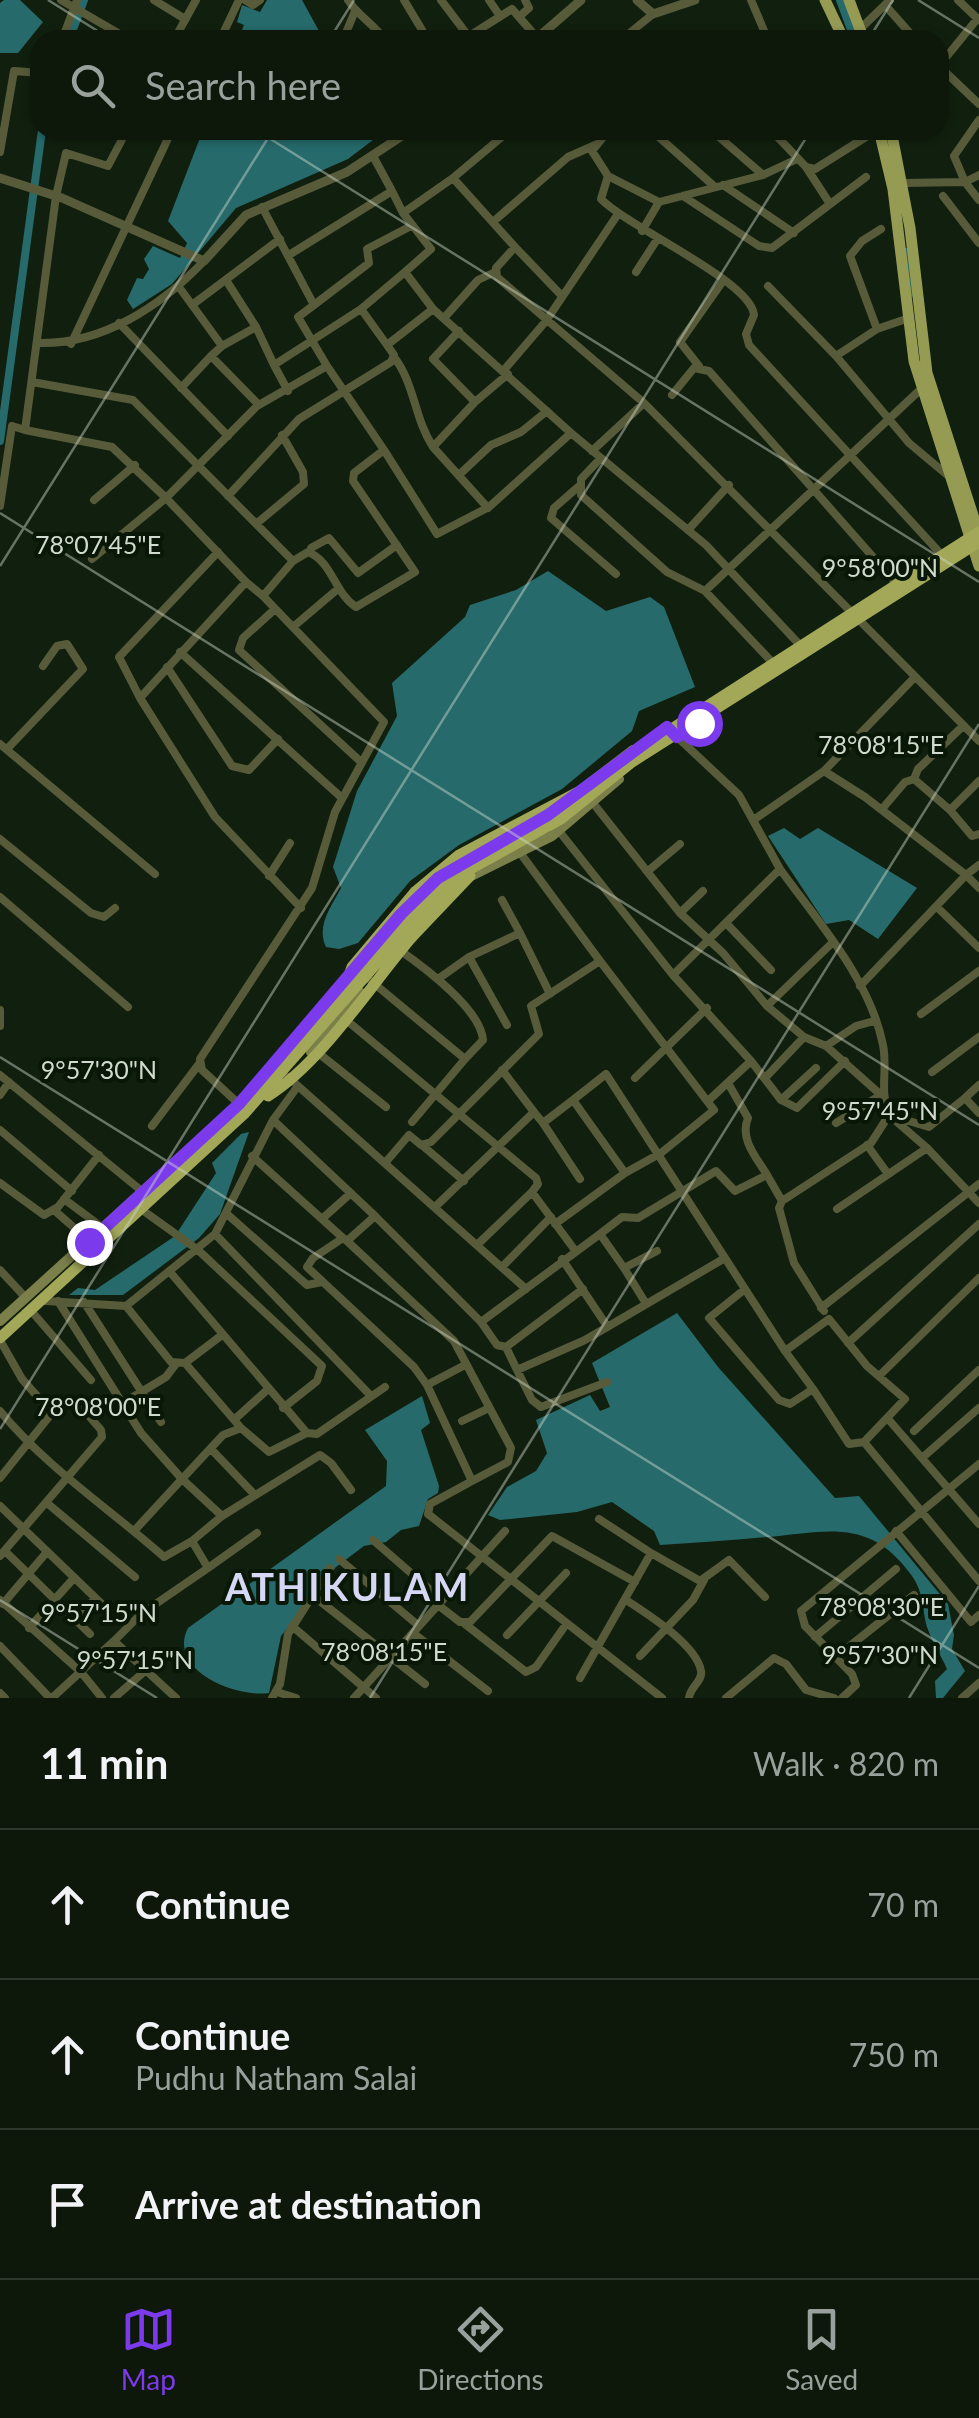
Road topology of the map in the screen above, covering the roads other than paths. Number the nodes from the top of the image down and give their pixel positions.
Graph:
1 (61, 0) edge
2 (154, 0) edge
3 (196, 0) edge
4 (242, 0) edge
5 (260, 0) edge
6 (348, 0) edge
7 (404, 0) edge
8 (441, 0) edge
9 (488, 0) edge
10 (525, 0) edge
11 (581, 0) edge
12 (637, 0) edge
13 (696, 0) edge
14 (751, 0) edge
15 (825, 0) edge
16 (849, 0) edge
17 (958, 0) edge
18 (681, 2) edge
19 (888, 2) edge
20 (75, 5) edge
21 (354, 10) junction
22 (652, 14) junction
23 (521, 15) junction
24 (500, 16) junction
25 (185, 19) junction
26 (978, 19) edge
27 (66, 30) edge
28 (112, 30) edge
29 (179, 30) edge
30 (226, 30) edge
31 (347, 30) edge
32 (378, 30) edge
33 (422, 30) edge
34 (461, 30) edge
35 (478, 30) edge
36 (531, 30) edge
37 (547, 30) edge
38 (632, 30) edge
39 (764, 30) edge
40 (839, 30) edge
41 (860, 30) edge
42 (865, 30) edge
43 (909, 30) edge
44 (949, 54) edge
45 (30, 72) edge
46 (949, 76) edge
47 (979, 104) edge
48 (979, 120) edge
49 (121, 140) edge
50 (167, 140) edge
51 (395, 140) edge
52 (498, 140) edge
53 (600, 140) edge
54 (663, 140) edge
55 (723, 140) edge
56 (782, 140) edge
57 (862, 140) edge
58 (881, 140) edge
59 (893, 140) edge
60 (596, 144) junction
61 (0, 152) edge
62 (373, 156) junction
63 (797, 158) junction
64 (806, 168) junction
65 (763, 175) junction
66 (608, 176) junction
67 (979, 176) edge
68 (866, 177) dead end
69 (0, 178) edge
70 (453, 178) junction
71 (966, 182) junction
72 (903, 184) junction
73 (719, 186) junction
74 (392, 191) junction
75 (52, 195) junction
76 (683, 196) junction
77 (943, 196) dead end
78 (979, 200) edge
79 (659, 202) junction
80 (830, 204) junction
81 (262, 207) junction
82 (402, 214) junction
83 (618, 214) junction
84 (494, 221) junction
85 (411, 226) junction
86 (126, 227) junction
87 (881, 229) dead end
88 (642, 231) junction
89 (794, 233) junction
90 (658, 238) junction
91 (280, 239) junction
92 (979, 243) edge
93 (515, 246) junction
94 (289, 254) junction
95 (195, 257) junction
96 (404, 272) junction
97 (495, 272) junction
98 (636, 272) dead end
99 (226, 280) junction
100 (723, 281) junction
101 (768, 286) dead end
102 (178, 287) junction
103 (561, 295) junction
104 (192, 305) junction
105 (314, 305) junction
106 (360, 309) junction
107 (433, 309) junction
108 (444, 318) junction
109 (910, 318) junction
110 (546, 321) junction
111 (119, 324) junction
112 (256, 327) junction
113 (876, 329) junction
114 (459, 332) junction
115 (311, 340) junction
116 (38, 344) junction
117 (72, 344) junction
118 (386, 345) junction
119 (222, 346) junction
120 (211, 356) junction
121 (836, 356) junction
122 (394, 357) junction
123 (274, 365) junction
124 (327, 366) junction
125 (699, 366) junction
126 (506, 372) junction
127 (32, 382) junction
128 (182, 388) junction
129 (346, 389) junction
130 (921, 389) junction
131 (288, 390) junction
132 (672, 394) dead end
133 (475, 402) junction
134 (644, 403) junction
135 (259, 405) junction
136 (547, 410) junction
137 (890, 417) junction
138 (6, 424) edge
139 (25, 430) junction
140 (571, 433) junction
141 (282, 435) junction
142 (228, 436) junction
143 (433, 446) junction
144 (384, 450) junction
145 (592, 452) junction
146 (852, 454) junction
147 (600, 459) junction
148 (135, 465) junction
149 (198, 466) junction
150 (462, 473) junction
151 (946, 474) junction
152 (728, 485) junction
153 (578, 487) junction
154 (810, 490) junction
155 (228, 496) junction
156 (166, 498) junction
157 (94, 500) dead end
158 (0, 506) edge
159 (488, 508) junction
160 (256, 524) junction
161 (770, 529) junction
162 (688, 530) junction
163 (977, 537) edge
164 (397, 545) junction
165 (218, 552) junction
166 (310, 552) junction
167 (940, 553) junction
168 (92, 558) dead end
169 (294, 561) junction
170 (979, 566) edge
171 (728, 568) junction
172 (616, 574) dead end
173 (246, 582) junction
174 (895, 582) junction
175 (338, 588) junction
176 (705, 591) junction
177 (263, 596) junction
178 (275, 609) junction
179 (849, 611) junction
180 (858, 622) junction
181 (294, 627) junction
182 (798, 643) junction
183 (180, 652) junction
184 (771, 661) junction
185 (44, 666) dead end
186 (167, 666) junction
187 (914, 678) junction
188 (140, 698) junction
189 (963, 726) junction
190 (667, 727) junction
191 (677, 737) junction
192 (278, 740) junction
193 (979, 742) edge
194 (4, 747) edge
195 (360, 762) junction
196 (824, 771) junction
197 (914, 779) junction
198 (979, 781) edge
199 (578, 792) junction
200 (342, 798) junction
201 (594, 803) junction
202 (882, 809) junction
203 (950, 810) junction
204 (755, 820) junction
205 (560, 831) junction
206 (979, 834) edge
207 (0, 839) edge
208 (290, 843) dead end
209 (680, 844) dead end
210 (520, 849) junction
211 (979, 865) edge
212 (780, 869) junction
213 (648, 871) junction
214 (155, 874) dead end
215 (966, 875) junction
216 (269, 876) junction
217 (470, 876) junction
218 (979, 888) edge
219 (703, 891) dead end
220 (0, 896) edge
221 (502, 900) dead end
222 (937, 907) junction
223 (115, 908) dead end
224 (300, 908) junction
225 (680, 913) junction
226 (726, 923) junction
227 (520, 933) junction
228 (708, 940) junction
229 (832, 942) junction
230 (979, 948) edge
231 (398, 949) junction
232 (469, 957) junction
233 (600, 961) junction
234 (771, 970) dead end
235 (979, 971) edge
236 (673, 975) junction
237 (438, 979) junction
238 (371, 981) junction
239 (860, 986) junction
240 (344, 990) junction
241 (550, 994) junction
242 (767, 1006) junction
243 (128, 1007) dead end
244 (708, 1008) junction
245 (0, 1010) edge
246 (921, 1014) dead end
247 (341, 1016) junction
248 (874, 1022) junction
249 (0, 1026) edge
250 (506, 1026) dead end
251 (979, 1036) edge
252 (804, 1037) junction
253 (826, 1046) junction
254 (664, 1048) junction
255 (314, 1049) junction
256 (466, 1059) junction
257 (752, 1061) junction
258 (845, 1061) junction
259 (200, 1064) junction
260 (816, 1068) dead end
261 (502, 1070) junction
262 (932, 1072) dead end
263 (0, 1074) edge
264 (288, 1076) junction
265 (635, 1078) dead end
266 (765, 1078) junction
267 (9, 1082) junction
268 (728, 1083) junction
269 (979, 1085) edge
270 (298, 1086) junction
271 (436, 1094) junction
272 (881, 1094) junction
273 (0, 1095) edge
274 (965, 1098) junction
275 (573, 1100) junction
276 (709, 1100) junction
277 (781, 1100) junction
278 (239, 1104) junction
279 (254, 1104) junction
280 (386, 1107) dead end
281 (534, 1112) junction
282 (459, 1113) junction
283 (979, 1113) edge
284 (889, 1115) junction
285 (273, 1120) junction
286 (412, 1122) dead end
287 (543, 1123) junction
288 (836, 1123) dead end
289 (152, 1126) dead end
290 (0, 1130) edge
291 (867, 1145) junction
292 (424, 1146) junction
293 (499, 1148) junction
294 (926, 1148) junction
295 (661, 1153) junction
296 (99, 1155) junction
297 (252, 1156) junction
298 (386, 1162) junction
299 (625, 1173) junction
300 (888, 1174) junction
301 (767, 1175) junction
302 (580, 1180) dead end
303 (464, 1181) junction
304 (0, 1182) edge
305 (979, 1184) edge
306 (72, 1191) junction
307 (684, 1191) junction
308 (143, 1192) junction
309 (351, 1192) junction
310 (532, 1192) junction
311 (971, 1194) junction
312 (64, 1199) junction
313 (782, 1200) junction
314 (979, 1203) edge
315 (435, 1207) junction
316 (837, 1208) dead end
317 (54, 1210) junction
318 (145, 1212) junction
319 (226, 1214) junction
320 (375, 1216) junction
321 (323, 1218) junction
322 (553, 1221) junction
323 (979, 1224) edge
324 (103, 1228) junction
325 (215, 1234) junction
326 (600, 1234) junction
327 (345, 1239) junction
328 (89, 1242) junction
329 (478, 1244) junction
330 (574, 1249) junction
331 (198, 1250) junction
332 (657, 1251) dead end
333 (725, 1258) junction
334 (562, 1259) junction
335 (502, 1266) junction
336 (624, 1268) junction
337 (0, 1270) edge
338 (170, 1272) junction
339 (979, 1278) edge
340 (322, 1282) junction
341 (526, 1289) junction
342 (583, 1289) junction
343 (745, 1289) junction
344 (26, 1298) junction
345 (52, 1301) junction
346 (84, 1302) junction
347 (644, 1302) junction
348 (126, 1306) junction
349 (821, 1308) junction
350 (33, 1313) junction
351 (829, 1319) junction
352 (481, 1322) junction
353 (0, 1324) edge
354 (607, 1326) junction
355 (222, 1335) junction
356 (0, 1341) edge
357 (848, 1343) junction
358 (506, 1347) junction
359 (785, 1351) junction
360 (180, 1364) junction
361 (465, 1365) junction
362 (517, 1370) junction
363 (979, 1370) edge
364 (879, 1376) junction
365 (90, 1380) dead end
366 (607, 1382) dead end
367 (427, 1384) junction
368 (385, 1387) dead end
369 (267, 1390) junction
370 (813, 1390) junction
371 (142, 1391) junction
372 (371, 1396) junction
373 (77, 1402) dead end
374 (124, 1403) junction
375 (283, 1408) junction
376 (979, 1408) edge
377 (487, 1410) junction
378 (0, 1411) edge
379 (889, 1420) junction
380 (462, 1421) dead end
381 (162, 1422) dead end
382 (238, 1424) junction
383 (914, 1431) dead end
384 (307, 1433) junction
385 (864, 1442) junction
386 (28, 1445) junction
387 (211, 1448) junction
388 (922, 1458) junction
389 (979, 1464) edge
390 (0, 1478) edge
391 (182, 1478) junction
392 (66, 1480) junction
393 (472, 1482) junction
394 (948, 1489) junction
395 (352, 1490) dead end
396 (253, 1493) junction
397 (46, 1504) junction
398 (1, 1510) edge
399 (919, 1512) junction
400 (222, 1516) junction
401 (598, 1519) dead end
402 (978, 1519) edge
403 (25, 1530) junction
404 (134, 1531) junction
405 (505, 1531) dead end
406 (896, 1531) junction
407 (258, 1533) dead end
408 (373, 1540) dead end
409 (192, 1541) junction
410 (3, 1553) edge
411 (46, 1553) junction
412 (651, 1553) junction
413 (482, 1558) junction
414 (339, 1560) dead end
415 (208, 1568) junction
416 (330, 1568) dead end
417 (896, 1569) dead end
418 (566, 1572) dead end
419 (135, 1577) dead end
420 (28, 1578) junction
421 (74, 1578) junction
422 (704, 1579) junction
423 (512, 1580) junction
424 (979, 1581) edge
425 (635, 1582) junction
426 (311, 1594) junction
427 (914, 1595) dead end
428 (765, 1596) dead end
429 (95, 1599) junction
430 (53, 1600) junction
431 (537, 1600) junction
432 (626, 1600) junction
433 (2, 1602) edge
434 (440, 1603) junction
435 (110, 1612) dead end
436 (975, 1618) edge
437 (76, 1620) junction
438 (567, 1623) junction
439 (466, 1624) junction
440 (292, 1626) junction
441 (667, 1626) junction
442 (29, 1628) junction
443 (416, 1630) junction
444 (979, 1630) edge
445 (90, 1634) dead end
446 (507, 1634) dead end
447 (815, 1637) junction
448 (114, 1641) junction
449 (0, 1646) edge
450 (600, 1649) junction
451 (640, 1656) dead end
452 (836, 1657) junction
453 (390, 1658) junction
454 (145, 1670) junction
455 (81, 1672) junction
456 (580, 1678) dead end
457 (979, 1682) edge
458 (425, 1684) dead end
459 (364, 1687) junction
460 (488, 1691) dead end
461 (274, 1695) edge
462 (51, 1698) edge
463 (102, 1698) edge
464 (114, 1698) edge
465 (176, 1698) edge
466 (296, 1698) edge
467 (354, 1698) edge
468 (376, 1698) edge
469 (662, 1698) edge
470 (688, 1698) edge
471 (726, 1698) edge
472 (834, 1698) edge
473 (842, 1698) edge
474 (962, 1698) edge

1 - 20 street
2 - 25 street
3 - 25 street
4 - 5 street
4 - 30 street
6 - 21 street
7 - 33 street
8 - 34 street
9 - 24 street
10 - 23 street
11 - 37 street
12 - 22 street
13 - 18 street
14 - 39 street
15 - 40 main road
16 - 41 main road
17 - 26 street
18 - 22 street
19 - 42 street
19 - 43 street
20 - 27 street
20 - 28 street
21 - 31 street
21 - 32 street
22 - 38 street
23 - 24 street
23 - 36 street
24 - 35 street
25 - 29 street
26 - 44 street
45 - 61 street
46 - 47 street
48 - 71 street
49 - 75 street
50 - 86 street
51 - 62 street
52 - 70 street
53 - 60 street
54 - 73 street
55 - 65 street
56 - 63 street
57 - 64 street
58 - 109 main road
59 - 72 main road
60 - 66 street
60 - 84 street
62 - 74 street
62 - 81 street
63 - 64 street
63 - 65 street
64 - 80 street
65 - 73 street
66 - 79 street
66 - 83 street
67 - 71 street
68 - 80 street
69 - 75 street
70 - 82 street
70 - 84 street
71 - 72 street
71 - 78 street
72 - 163 main road
73 - 76 street
73 - 89 street
74 - 82 street
74 - 94 street
75 - 86 street
75 - 116 street
76 - 79 street
76 - 89 street
77 - 92 street
79 - 88 street
80 - 89 street
81 - 91 street
81 - 95 street
82 - 85 street
83 - 88 street
83 - 103 street
84 - 93 street
85 - 96 street
85 - 105 street
86 - 95 street
86 - 117 street
87 - 113 street
88 - 90 street
90 - 98 street
90 - 100 street
91 - 94 street
91 - 99 street
93 - 97 street
93 - 103 street
94 - 105 street
95 - 102 street
96 - 106 street
96 - 107 street
97 - 108 street
97 - 110 street
99 - 104 street
99 - 112 street
100 - 125 street
100 - 146 street
101 - 121 street
102 - 104 street
102 - 111 street
103 - 110 street
104 - 119 street
105 - 115 street
106 - 115 street
106 - 118 street
107 - 108 street
107 - 118 street
108 - 114 street
109 - 113 street
109 - 130 main road
110 - 126 street
110 - 134 street
111 - 117 street
111 - 128 street
112 - 119 street
112 - 123 street
113 - 121 street
114 - 126 street
114 - 133 street
115 - 123 street
115 - 124 street
116 - 117 street
116 - 127 street
118 - 122 street
119 - 120 street
120 - 128 street
120 - 135 street
121 - 137 street
122 - 129 street
122 - 143 street
123 - 131 street
124 - 129 street
124 - 131 street
125 - 132 street
125 - 154 street
126 - 133 street
126 - 136 street
127 - 139 street
127 - 149 street
128 - 142 street
129 - 141 street
129 - 144 street
130 - 137 street
130 - 151 main road
131 - 135 street
133 - 143 street
134 - 145 street
134 - 152 street
135 - 142 street
136 - 140 street
136 - 150 street
137 - 146 street
137 - 151 street
138 - 139 street
138 - 158 street
139 - 148 street
140 - 145 street
140 - 159 street
141 - 155 street
141 - 160 street
142 - 149 street
143 - 150 street
144 - 159 street
144 - 164 street
145 - 147 street
146 - 154 street
146 - 167 street
147 - 153 street
147 - 162 street
148 - 156 street
148 - 157 street
149 - 155 street
149 - 156 street
150 - 159 street
151 - 163 main road
152 - 161 street
152 - 162 street
153 - 172 street
153 - 176 street
154 - 161 street
154 - 174 street
155 - 160 street
156 - 165 street
156 - 168 street
160 - 169 street
161 - 171 street
161 - 179 street
162 - 171 street
163 - 167 main road
163 - 170 main road
163 - 180 main road
163 - 240 highway, bridge
163 - 279 highway, bridge
164 - 166 street
164 - 175 street
165 - 173 street
165 - 188 street
166 - 169 street
166 - 175 street
167 - 174 main road
169 - 177 street
171 - 176 street
171 - 182 street
173 - 177 street
173 - 183 street
174 - 179 main road
175 - 181 street
176 - 184 street
177 - 178 street
178 - 181 street
178 - 195 street
179 - 180 street
179 - 182 main road
180 - 187 street
180 - 191 main road
181 - 195 street
182 - 184 main road
183 - 186 street
183 - 192 street
184 - 190 main road
185 - 194 street
186 - 188 street
186 - 192 street
187 - 189 street
187 - 196 street
188 - 216 street
189 - 193 street
189 - 197 street
190 - 191 street
190 - 199 main road
191 - 201 main road
191 - 204 street
192 - 200 street
194 - 214 street
195 - 200 street
196 - 202 street
196 - 204 street
197 - 202 street
197 - 203 street
198 - 203 street
199 - 240 highway, bridge
199 - 278 main road
200 - 224 street
201 - 205 main road
201 - 213 street
202 - 215 street
203 - 206 street
204 - 212 street
205 - 210 main road
205 - 236 street
207 - 223 street
208 - 216 street
209 - 213 street
210 - 217 main road
210 - 233 street
211 - 215 street
212 - 226 street
212 - 229 street
213 - 225 street
215 - 218 street
215 - 222 street
216 - 224 street
217 - 231 main road
217 - 279 highway, bridge
219 - 225 street
220 - 243 street
221 - 227 street
222 - 230 street
222 - 239 street
224 - 259 street
225 - 228 street
226 - 228 street
226 - 234 street
227 - 232 street
227 - 241 street
228 - 236 street
228 - 242 street
229 - 239 street
229 - 242 street
231 - 237 street
231 - 238 main road
232 - 237 street
232 - 250 street
233 - 241 street
233 - 254 street
235 - 246 street
236 - 244 street
237 - 256 street
238 - 247 main road
238 - 256 street
239 - 248 street
240 - 353 highway, bridge
241 - 261 street
242 - 252 street
244 - 254 street
244 - 257 street
245 - 249 street
247 - 255 main road
247 - 271 street
248 - 253 street
248 - 272 street
251 - 262 street
252 - 253 street
252 - 266 street
253 - 258 street
254 - 265 street
254 - 276 street
255 - 264 main road
255 - 280 street
256 - 271 street
257 - 266 street
257 - 268 street
258 - 272 street
258 - 277 street
259 - 278 street
259 - 289 street
260 - 277 street
261 - 281 street
261 - 282 street
263 - 267 street
264 - 270 street
264 - 318 main road
266 - 277 street
267 - 273 street
267 - 296 street
268 - 276 street
268 - 301 street
269 - 274 street
270 - 285 street
270 - 298 street
271 - 282 street
271 - 286 street
272 - 284 street
272 - 288 street
274 - 283 street
274 - 284 street
275 - 287 street
275 - 295 street
275 - 299 street
276 - 295 street
278 - 308 main road
279 - 356 highway, bridge
281 - 287 street
281 - 293 street
282 - 292 street
282 - 293 street
284 - 291 street
284 - 294 street
285 - 297 street
285 - 309 street
287 - 302 street
290 - 306 street
291 - 300 street
291 - 313 street
292 - 298 street
292 - 303 street
293 - 303 street
293 - 310 street
294 - 300 street
294 - 311 street
295 - 299 street
295 - 307 street
296 - 306 street
296 - 308 street
297 - 319 street
297 - 321 street
298 - 315 street
299 - 322 street
300 - 316 street
301 - 307 street
301 - 313 street
303 - 315 street
304 - 317 street
305 - 311 street
306 - 312 street
307 - 326 street
307 - 333 street
308 - 324 main road
309 - 320 street
309 - 321 street
310 - 322 street
310 - 329 street
311 - 314 street
311 - 349 street
312 - 317 street
312 - 324 street
313 - 349 street
315 - 329 street
317 - 328 street
318 - 331 street
318 - 345 main road
319 - 325 street
319 - 340 street
320 - 327 street
320 - 352 street
321 - 327 street
322 - 330 street
322 - 335 street
323 - 357 street
324 - 328 main road
325 - 331 street
325 - 372 street
326 - 330 street
326 - 336 street
327 - 340 street
327 - 361 street
328 - 344 main road
329 - 335 street
330 - 334 street
331 - 338 street
331 - 375 street
332 - 336 street
333 - 343 street
333 - 347 street
334 - 341 street
334 - 342 street
335 - 341 street
336 - 347 street
337 - 344 street
338 - 348 street
338 - 355 street
339 - 364 street
340 - 367 street
341 - 352 street
342 - 354 street
342 - 358 street
343 - 359 street
343 - 370 street
344 - 353 main road
345 - 346 street
345 - 350 main road
345 - 374 street
346 - 348 street
346 - 371 street
347 - 354 street
348 - 360 street
349 - 351 street
350 - 356 main road
350 - 365 street
351 - 357 street
351 - 359 street
352 - 358 street
354 - 362 street
355 - 360 street
355 - 369 street
356 - 386 street
357 - 364 street
358 - 362 street
359 - 370 street
360 - 371 street
360 - 382 street
361 - 367 street
361 - 377 street
362 - 366 street
363 - 383 street
364 - 379 street
367 - 393 street
368 - 372 street
369 - 375 street
369 - 382 street
370 - 385 street
371 - 374 street
371 - 381 street
372 - 384 street
373 - 392 street
374 - 391 street
375 - 384 street
376 - 388 street
377 - 380 street
377 - 393 street
378 - 386 street
379 - 385 street
379 - 388 street
382 - 384 street
382 - 387 street
385 - 399 street
386 - 390 street
386 - 392 street
387 - 391 street
387 - 396 street
388 - 394 street
389 - 394 street
391 - 400 street
391 - 404 street
392 - 397 street
392 - 404 street
393 - 413 street
394 - 399 street
394 - 402 street
395 - 396 street
396 - 400 street
397 - 403 street
397 - 419 street
398 - 403 street
399 - 406 street
399 - 424 street
400 - 409 street
401 - 412 street
403 - 410 street
403 - 411 street
404 - 409 street
405 - 413 street
406 - 436 street
406 - 447 street
407 - 415 street
408 - 434 street
409 - 415 street
410 - 420 street
411 - 420 street
411 - 421 street
412 - 422 street
412 - 425 street
413 - 423 street
413 - 434 street
414 - 443 street
415 - 448 street
416 - 426 street
417 - 447 street
418 - 431 street
420 - 430 street
420 - 433 street
421 - 429 street
421 - 430 street
422 - 428 street
422 - 441 street
423 - 425 street
423 - 431 street
423 - 439 street
425 - 432 street
426 - 440 street
426 - 453 street
427 - 452 street
429 - 435 street
429 - 437 street
430 - 437 street
430 - 442 street
431 - 438 street
431 - 446 street
432 - 441 street
432 - 450 street
433 - 442 street
434 - 439 street
434 - 443 street
436 - 444 street
437 - 445 street
438 - 439 street
438 - 450 street
440 - 459 street
440 - 461 street
441 - 451 street
441 - 470 street
442 - 455 street
443 - 453 street
443 - 460 street
447 - 452 street
448 - 454 street
448 - 455 street
449 - 462 street
450 - 456 street
450 - 469 street
452 - 473 street
453 - 458 street
453 - 459 street
454 - 464 street
454 - 465 street
455 - 462 street
455 - 463 street
457 - 474 street
459 - 467 street
459 - 468 street
461 - 466 street
471 - 472 street

